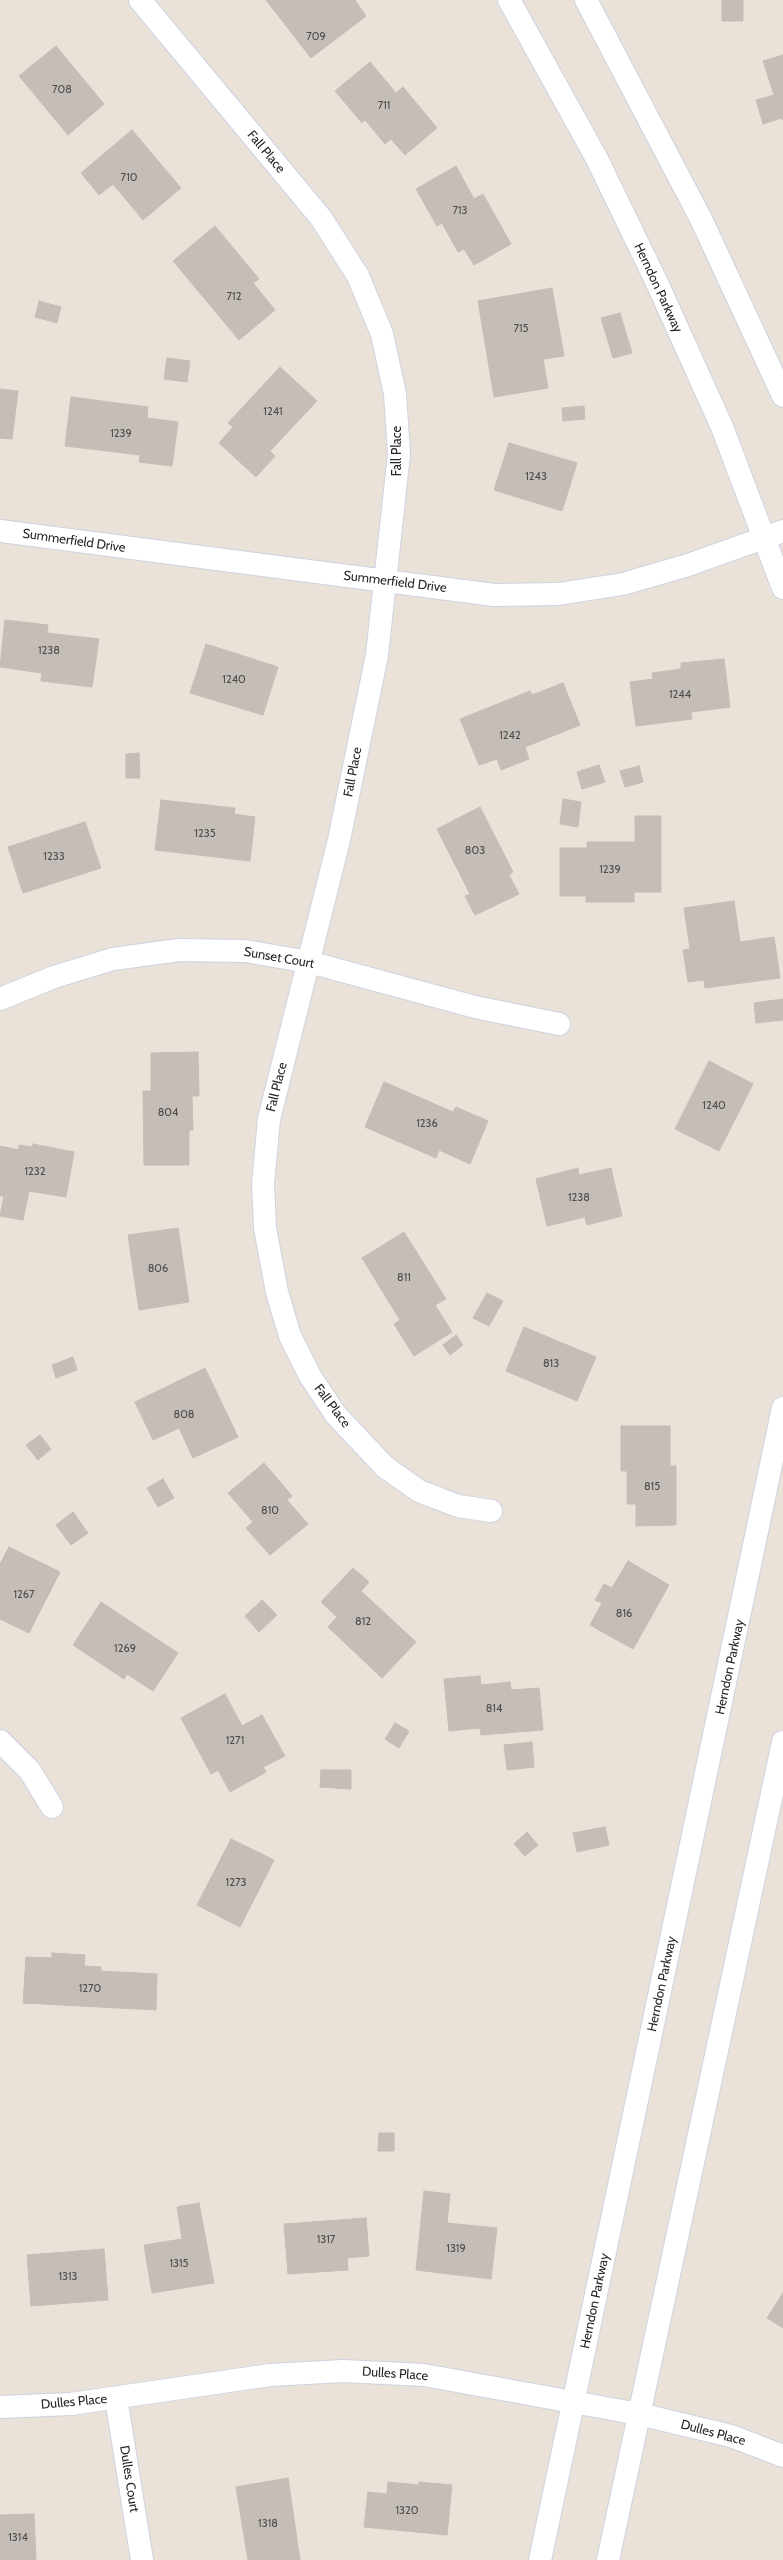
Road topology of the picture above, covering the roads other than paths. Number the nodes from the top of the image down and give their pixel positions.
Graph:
1 (140, 0) edge
2 (509, 0) edge
3 (586, 0) edge
4 (783, 396) edge
5 (0, 531) edge
6 (773, 534) edge
7 (386, 582) junction
8 (783, 588) edge
9 (309, 962) junction
10 (0, 999) edge
11 (559, 1024) dead end
12 (783, 1408) edge
13 (491, 1511) dead end
14 (0, 1741) edge
15 (783, 1742) edge
16 (52, 1807) dead end
17 (116, 2398) junction
18 (574, 2400) junction
19 (0, 2407) edge
20 (639, 2414) junction
21 (783, 2456) edge
22 (142, 2560) edge
23 (540, 2560) edge
24 (608, 2560) edge

1 - 7 street, Fall Place
2 - 6 street, Herndon Parkway
3 - 4 street
5 - 7 street, Summerfield Drive
6 - 7 street, Summerfield Drive
6 - 8 street, Herndon Parkway
7 - 9 street, Fall Place
9 - 10 street, Sunset Court
9 - 11 street, Sunset Court
9 - 13 street, Fall Place
12 - 18 street, Herndon Parkway
14 - 16 street
15 - 20 street
17 - 18 street, Dulles Place
17 - 19 street, Dulles Place
17 - 22 street, Dulles Court
18 - 20 street, Dulles Place
18 - 23 street, Herndon Parkway
20 - 21 street, Dulles Place
20 - 24 street

